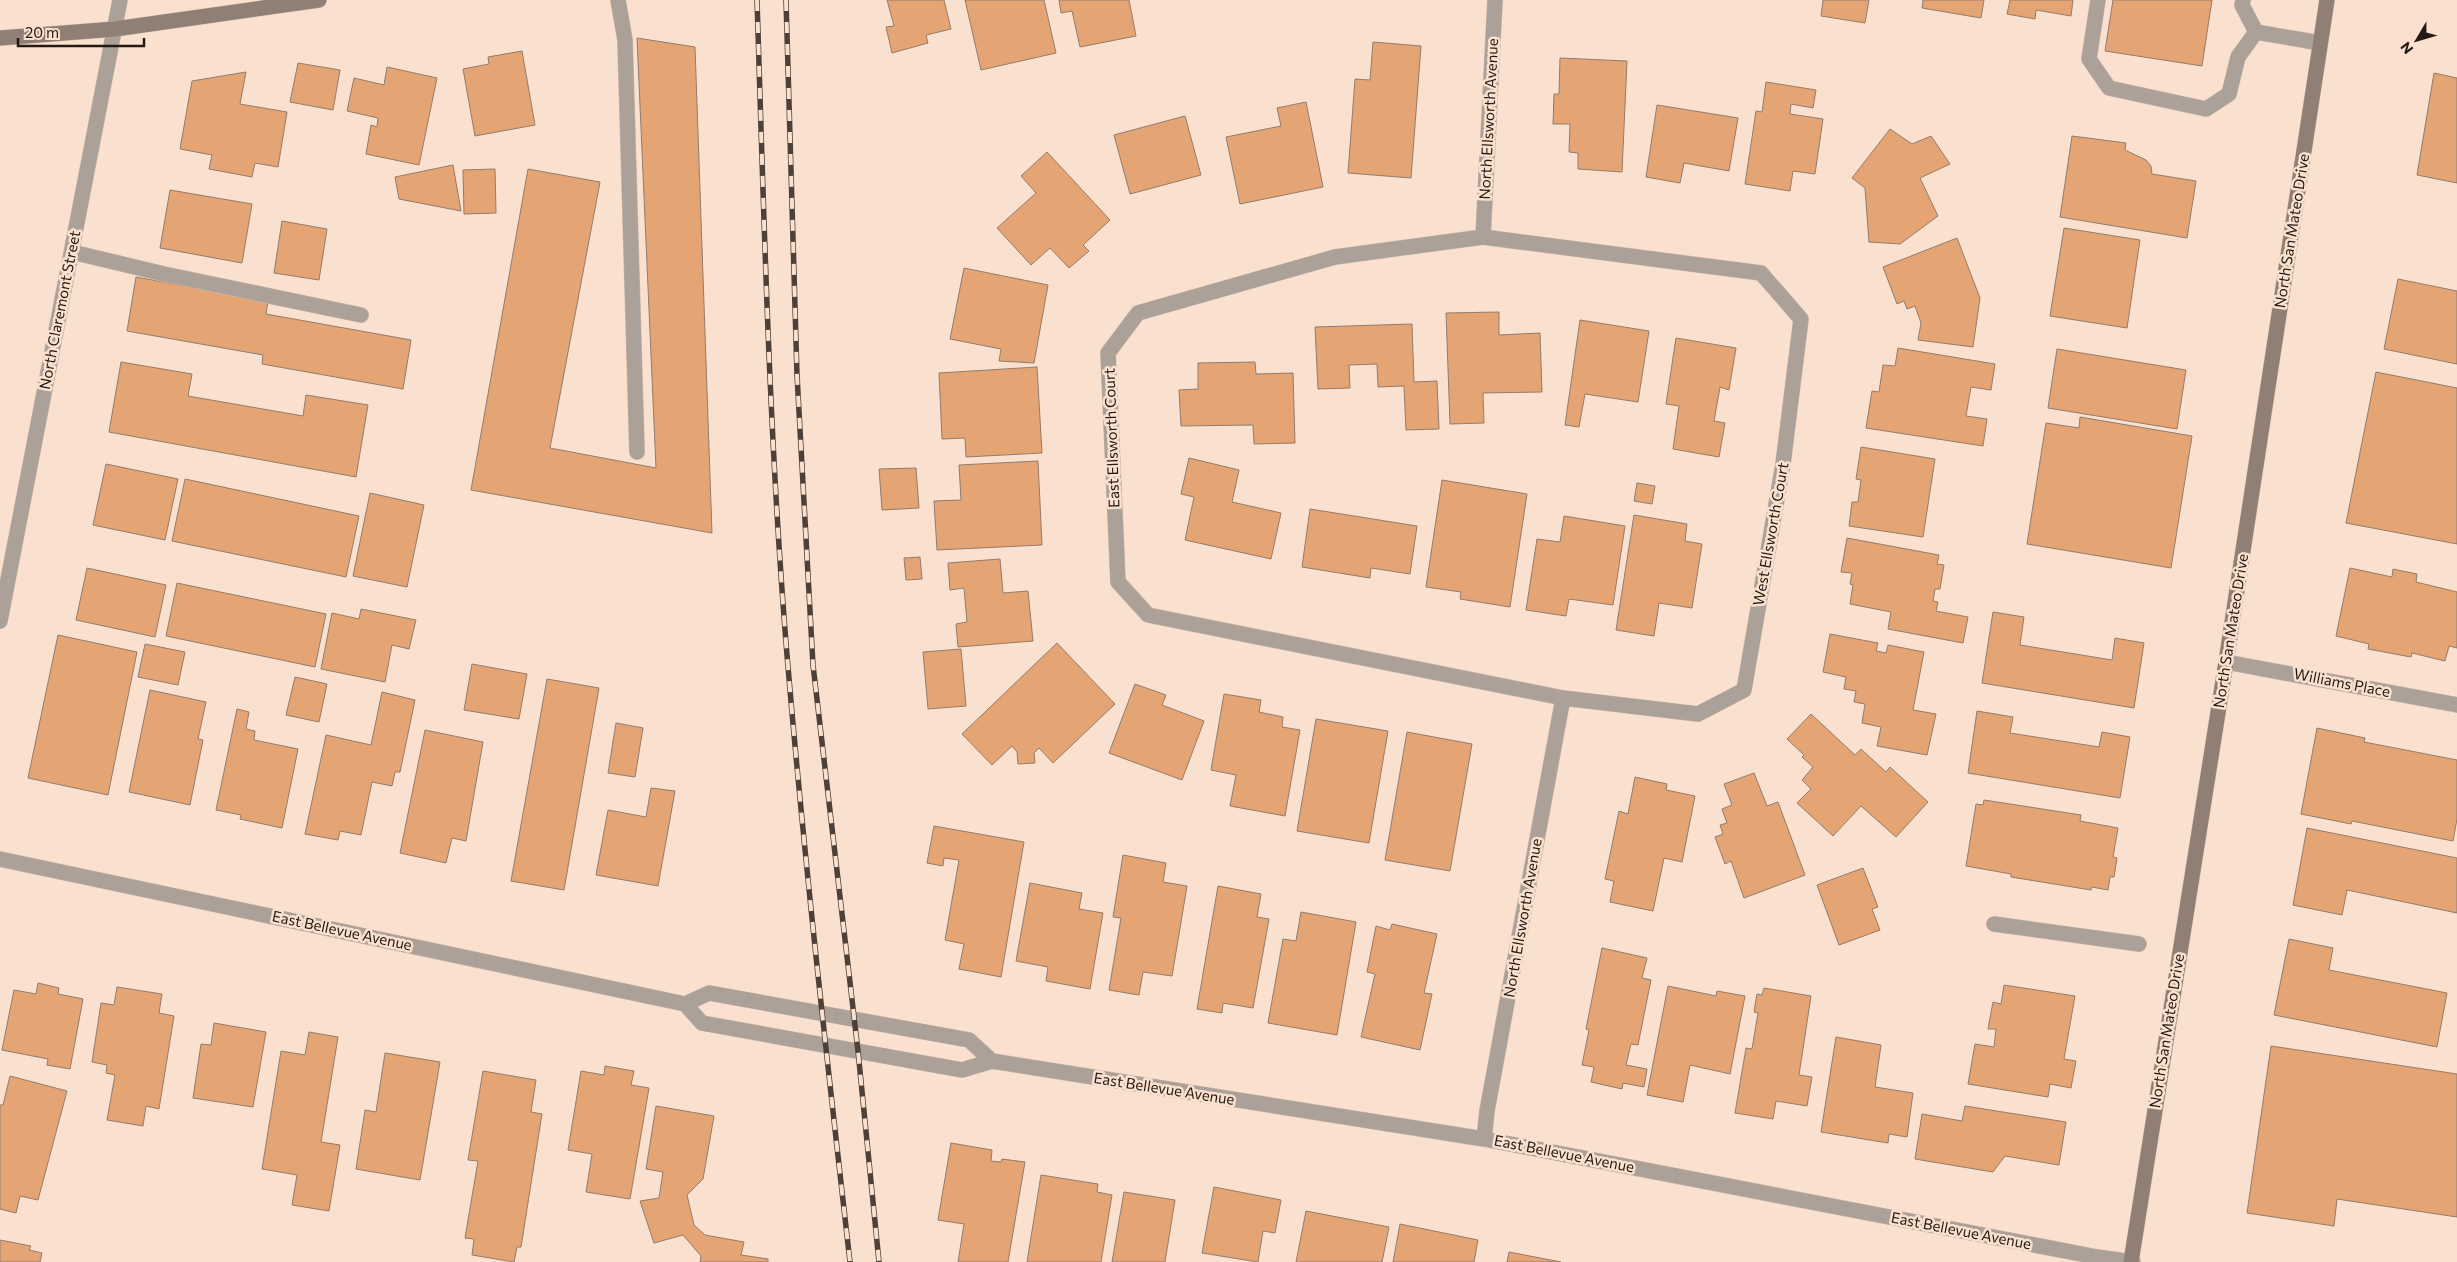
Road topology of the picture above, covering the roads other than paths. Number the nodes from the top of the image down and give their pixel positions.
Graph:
1 (120, 0) edge
2 (319, 0) edge
3 (618, 0) edge
4 (1495, 0) edge
5 (2098, 0) edge
6 (2243, 0) edge
7 (2327, 0) edge
8 (115, 29) junction
9 (2256, 32) junction
10 (0, 38) edge
11 (2320, 43) junction
12 (1483, 238) junction
13 (72, 252) junction
14 (361, 315) dead end
15 (637, 452) dead end
16 (0, 621) edge
17 (1354, 655) joint
18 (2226, 662) junction
19 (1563, 698) junction
20 (2457, 705) edge
21 (0, 859) edge
22 (1994, 924) dead end
23 (2139, 944) dead end
24 (684, 1004) junction
25 (992, 1061) junction
26 (1484, 1139) junction
27 (2131, 1262) edge

1 - 8 street, North Claremont Street
2 - 8 main road
3 - 15 street
4 - 12 street, North Ellsworth Avenue
5 - 9 street
6 - 9 street
7 - 11 main road, North San Mateo Drive
8 - 10 main road
8 - 13 street, North Claremont Street
9 - 11 street
11 - 18 main road, North San Mateo Drive
12 - 17 street, East Ellsworth Court
12 - 19 street, West Ellsworth Court
13 - 14 street
13 - 16 street, North Claremont Street
17 - 19 street, West Ellsworth Court
18 - 20 street, Williams Place
18 - 27 main road, North San Mateo Drive
19 - 26 street, North Ellsworth Avenue
21 - 24 street, East Bellevue Avenue
22 - 23 street
24 - 25 street, East Bellevue Avenue
24 - 25 street
25 - 26 street, East Bellevue Avenue
26 - 27 street, East Bellevue Avenue

